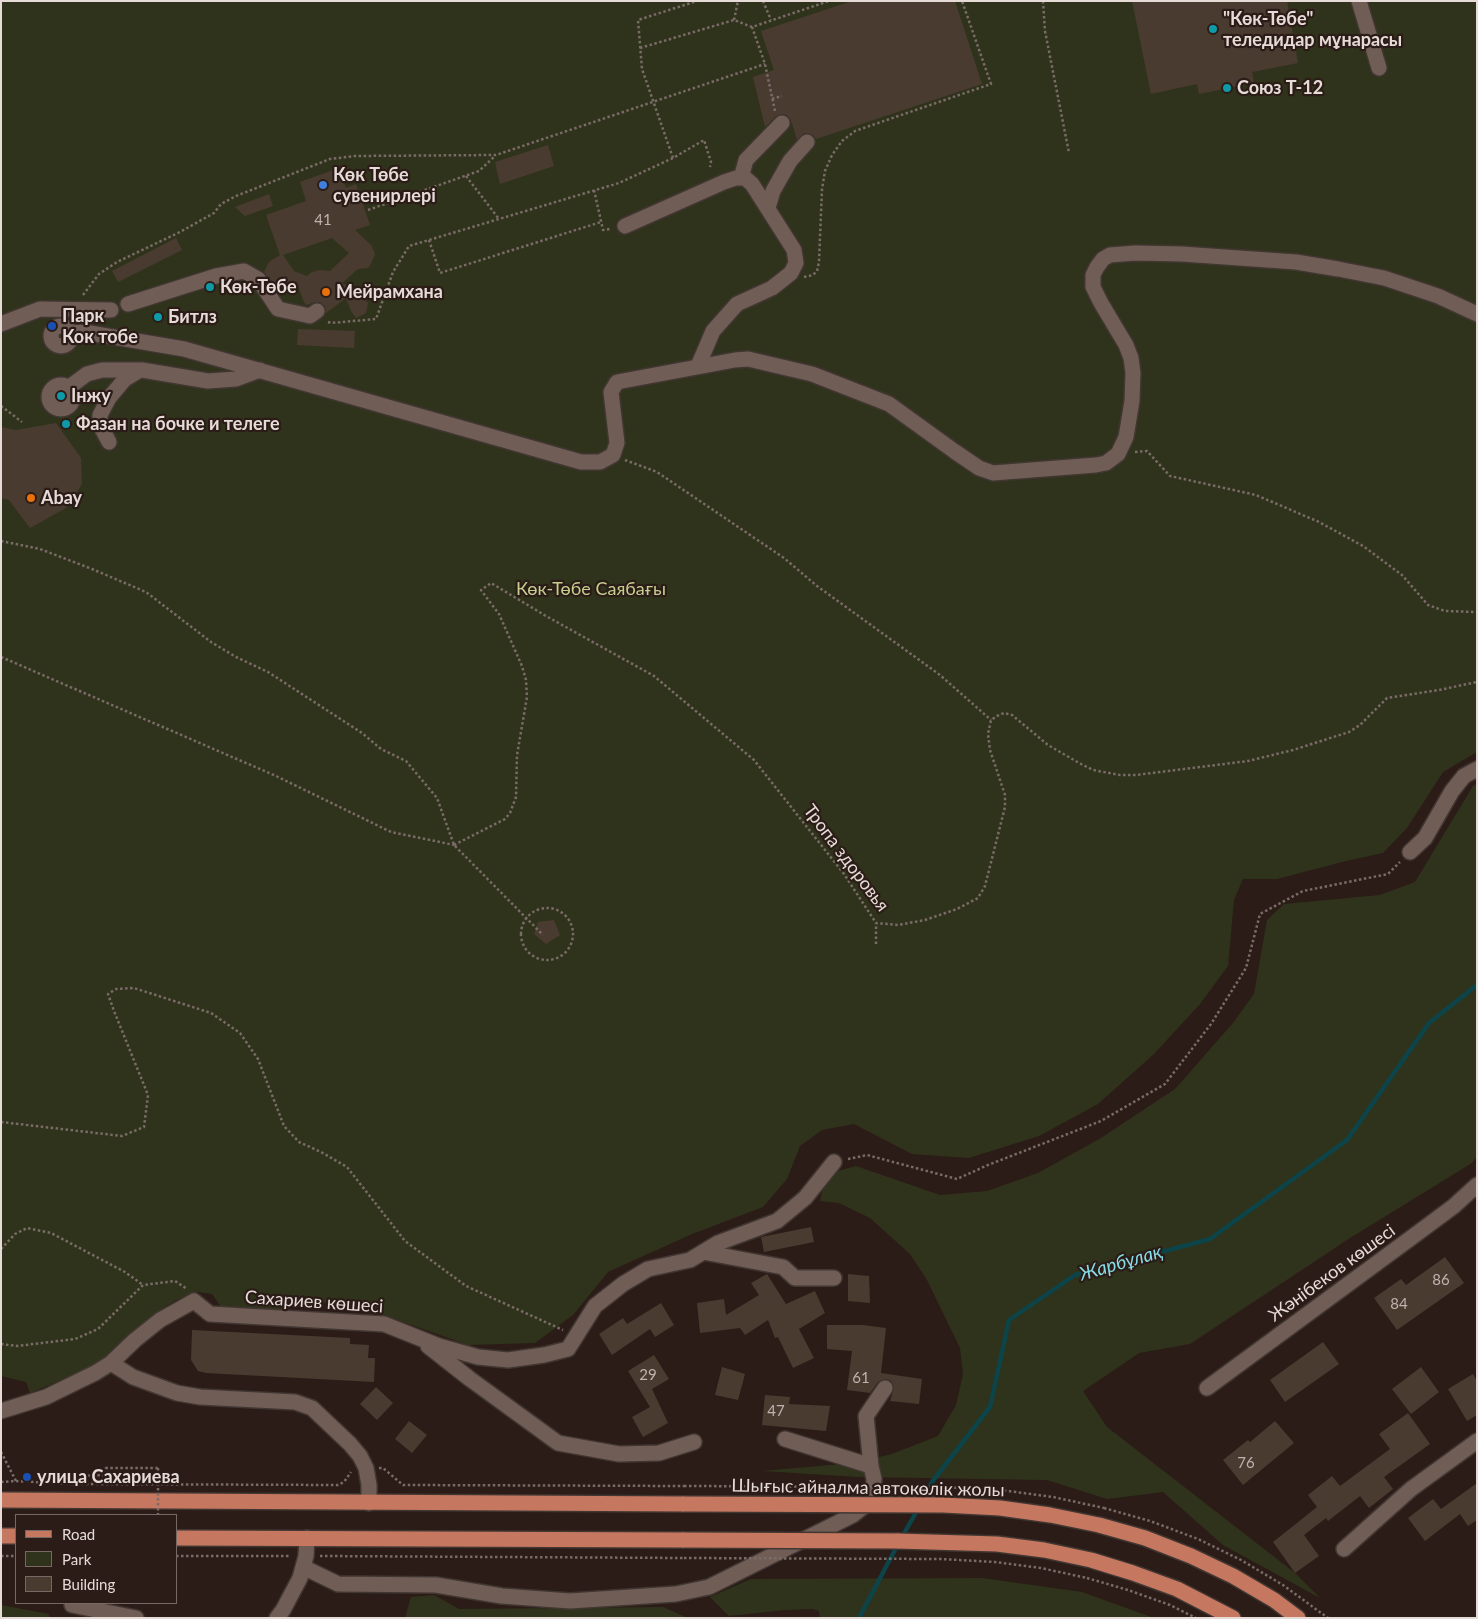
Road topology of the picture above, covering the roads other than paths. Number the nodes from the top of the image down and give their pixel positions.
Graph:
1 (1359, 1) edge
2 (1379, 68) dead end
3 (779, 118) road end
4 (807, 142) dead end
5 (741, 178) junction
6 (768, 208) junction
7 (625, 226) road end
8 (128, 304) dead end
9 (111, 310) dead end
10 (313, 313) road end
11 (1477, 314) edge
12 (1, 324) edge
13 (71, 333) dead end
14 (698, 366) junction
15 (142, 370) junction
16 (260, 370) junction
17 (68, 388) dead end
18 (109, 442) dead end
19 (1477, 769) edge
20 (1410, 852) road end
21 (834, 1162) road end
22 (1477, 1185) edge
23 (703, 1252) junction
24 (834, 1278) dead end
25 (419, 1338) junction
26 (111, 1363) junction
27 (885, 1388) dead end
28 (1207, 1388) dead end
29 (1, 1411) edge
30 (785, 1439) dead end
31 (1477, 1441) edge
32 (694, 1442) dead end
33 (871, 1466) junction
34 (1, 1500) edge
35 (369, 1503) junction
36 (1, 1536) edge
37 (15, 1536) edge
38 (178, 1538) edge
39 (307, 1538) junction
40 (1344, 1549) dead end
41 (305, 1562) junction
42 (72, 1605) dead end
43 (136, 1618) edge
44 (276, 1618) edge
45 (1233, 1618) edge
46 (1298, 1618) edge

1 - 2 street
3 - 5 street
4 - 6 street
5 - 6 street
5 - 7 street
6 - 14 street
8 - 10 street
9 - 12 street
11 - 14 street
13 - 16 street
14 - 16 street
15 - 16 street
15 - 17 street
15 - 18 street
19 - 20 street
21 - 23 street, Сахариев көшесі
22 - 28 street, Жәнібеков көшесі
23 - 24 street
23 - 25 street, Сахариев көшесі
25 - 26 street, Сахариев көшесі
25 - 32 street
26 - 29 street
26 - 35 street
27 - 33 street
30 - 33 street
31 - 40 street
33 - 41 street
34 - 35 main road, Шығыс айналма автокөлік жолы
35 - 46 main road, Шығыс айналма автокөлік жолы, bridge
36 - 37 main road
38 - 39 main road
39 - 41 street
39 - 45 main road, bridge
41 - 44 street
42 - 43 street

